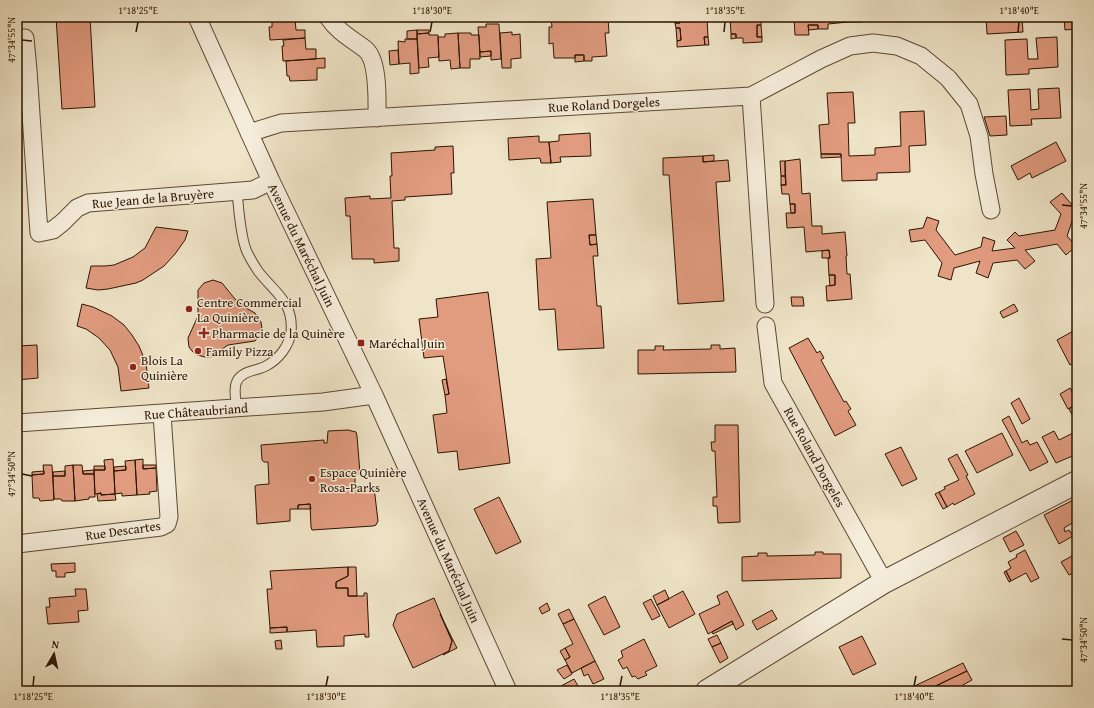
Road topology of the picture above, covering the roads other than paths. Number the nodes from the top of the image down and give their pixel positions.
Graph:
1 (196, 17) edge
2 (328, 17) edge
3 (17, 38) edge
4 (22, 70) edge
5 (751, 96) junction
6 (377, 118) junction
7 (249, 133) junction
8 (271, 180) junction
9 (237, 192) junction
10 (991, 210) dead end
11 (765, 304) dead end
12 (766, 326) dead end
13 (374, 395) junction
14 (236, 408) junction
15 (162, 414) junction
16 (17, 423) edge
17 (1077, 482) edge
18 (17, 544) edge
19 (884, 582) junction
20 (508, 691) edge
21 (707, 691) edge

1 - 7 street, Avenue du Maréchal Juin
2 - 6 street
3 - 4 street, Rue Jean de la Bruyère
4 - 9 street, Rue Jean de la Bruyère
5 - 6 street, Rue Roland Dorgeles
5 - 10 street
5 - 11 street
6 - 7 street, Rue Roland Dorgeles
7 - 8 street, Avenue du Maréchal Juin
8 - 9 street, Rue Jean de la Bruyère
8 - 13 street, Avenue du Maréchal Juin
9 - 14 lane
12 - 19 street, Rue Roland Dorgeles
13 - 14 street, Rue Châteaubriand
13 - 20 street, Avenue du Maréchal Juin
14 - 15 street, Rue Châteaubriand
15 - 16 street, Rue Châteaubriand
15 - 18 street, Rue Descartes
17 - 19 street
19 - 21 street

